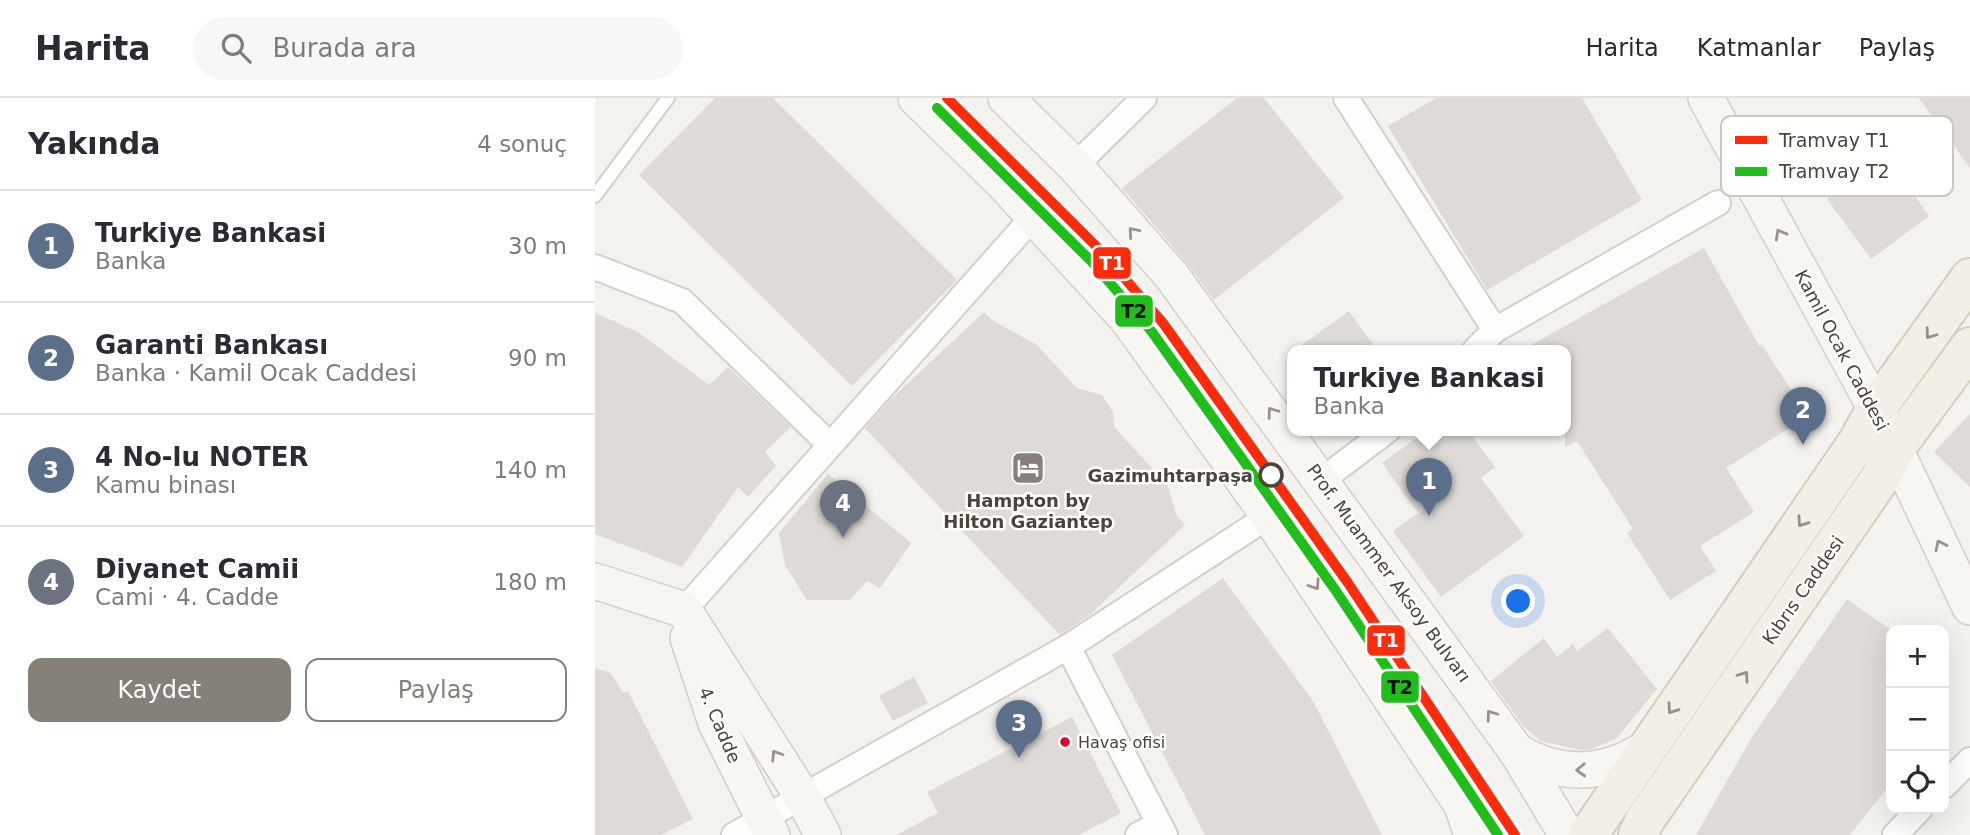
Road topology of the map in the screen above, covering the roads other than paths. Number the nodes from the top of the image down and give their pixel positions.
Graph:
1 (668, 98) edge
2 (916, 98) edge
3 (1006, 98) edge
4 (1144, 98) edge
5 (1346, 98) edge
6 (1706, 98) edge
7 (1721, 125) edge
8 (1075, 166) junction
9 (595, 196) edge
10 (1760, 196) edge
11 (1718, 203) dead end
12 (1034, 217) junction
13 (595, 267) edge
14 (1970, 278) edge
15 (1495, 330) junction
16 (1480, 345) edge
17 (1970, 347) edge
18 (1876, 409) junction
19 (1287, 432) edge
20 (1290, 436) edge
21 (1380, 436) edge
22 (829, 444) junction
23 (1894, 450) junction
24 (1322, 480) junction
25 (1269, 516) junction
26 (595, 581) edge
27 (1970, 607) edge
28 (684, 610) junction
29 (1068, 647) junction
30 (1645, 749) junction
31 (1517, 752) junction
32 (1970, 760) edge
33 (1949, 781) edge
34 (802, 796) junction
35 (1915, 814) edge
36 (1467, 820) edge
37 (756, 830) edge
38 (1635, 830) edge
39 (1154, 831) edge
40 (823, 835) edge
41 (1489, 835) edge
42 (1567, 835) edge
43 (1588, 835) edge
44 (1895, 835) edge

1 - 9 lane
2 - 12 main road
3 - 8 main road, Prof. Muammer Aksoy Bulvarı
4 - 8 street
5 - 15 street
7 -> 6 main road, Kamil Ocak Caddesi
19 -> 8 main road, Prof. Muammer Aksoy Bulvarı
18 -> 10 main road, Kamil Ocak Caddesi
11 - 15 street
12 - 22 street
12 - 25 main road
13 - 22 street
14 -> 18 main road
15 - 16 street
17 - 23 main road, Kıbrıs Caddesi
18 - 23 main road, Kamil Ocak Caddesi
18 -> 30 main road
24 -> 20 main road, Prof. Muammer Aksoy Bulvarı
21 - 24 street
22 - 28 street
27 -> 23 main road, Kamil Ocak Caddesi
38 -> 23 main road, Kıbrıs Caddesi
31 -> 24 main road, Prof. Muammer Aksoy Bulvarı
25 - 29 street
25 -> 36 main road
26 - 28 main road
34 -> 28 main road
28 - 37 main road, 4. Cadde
29 - 34 street
29 - 39 street
30 -> 31 main road
30 - 43 main road
31 - 42 main road, Prof. Muammer Aksoy Bulvarı
32 - 33 street
34 - 37 street
34 - 40 main road
35 - 44 street
36 - 41 main road

